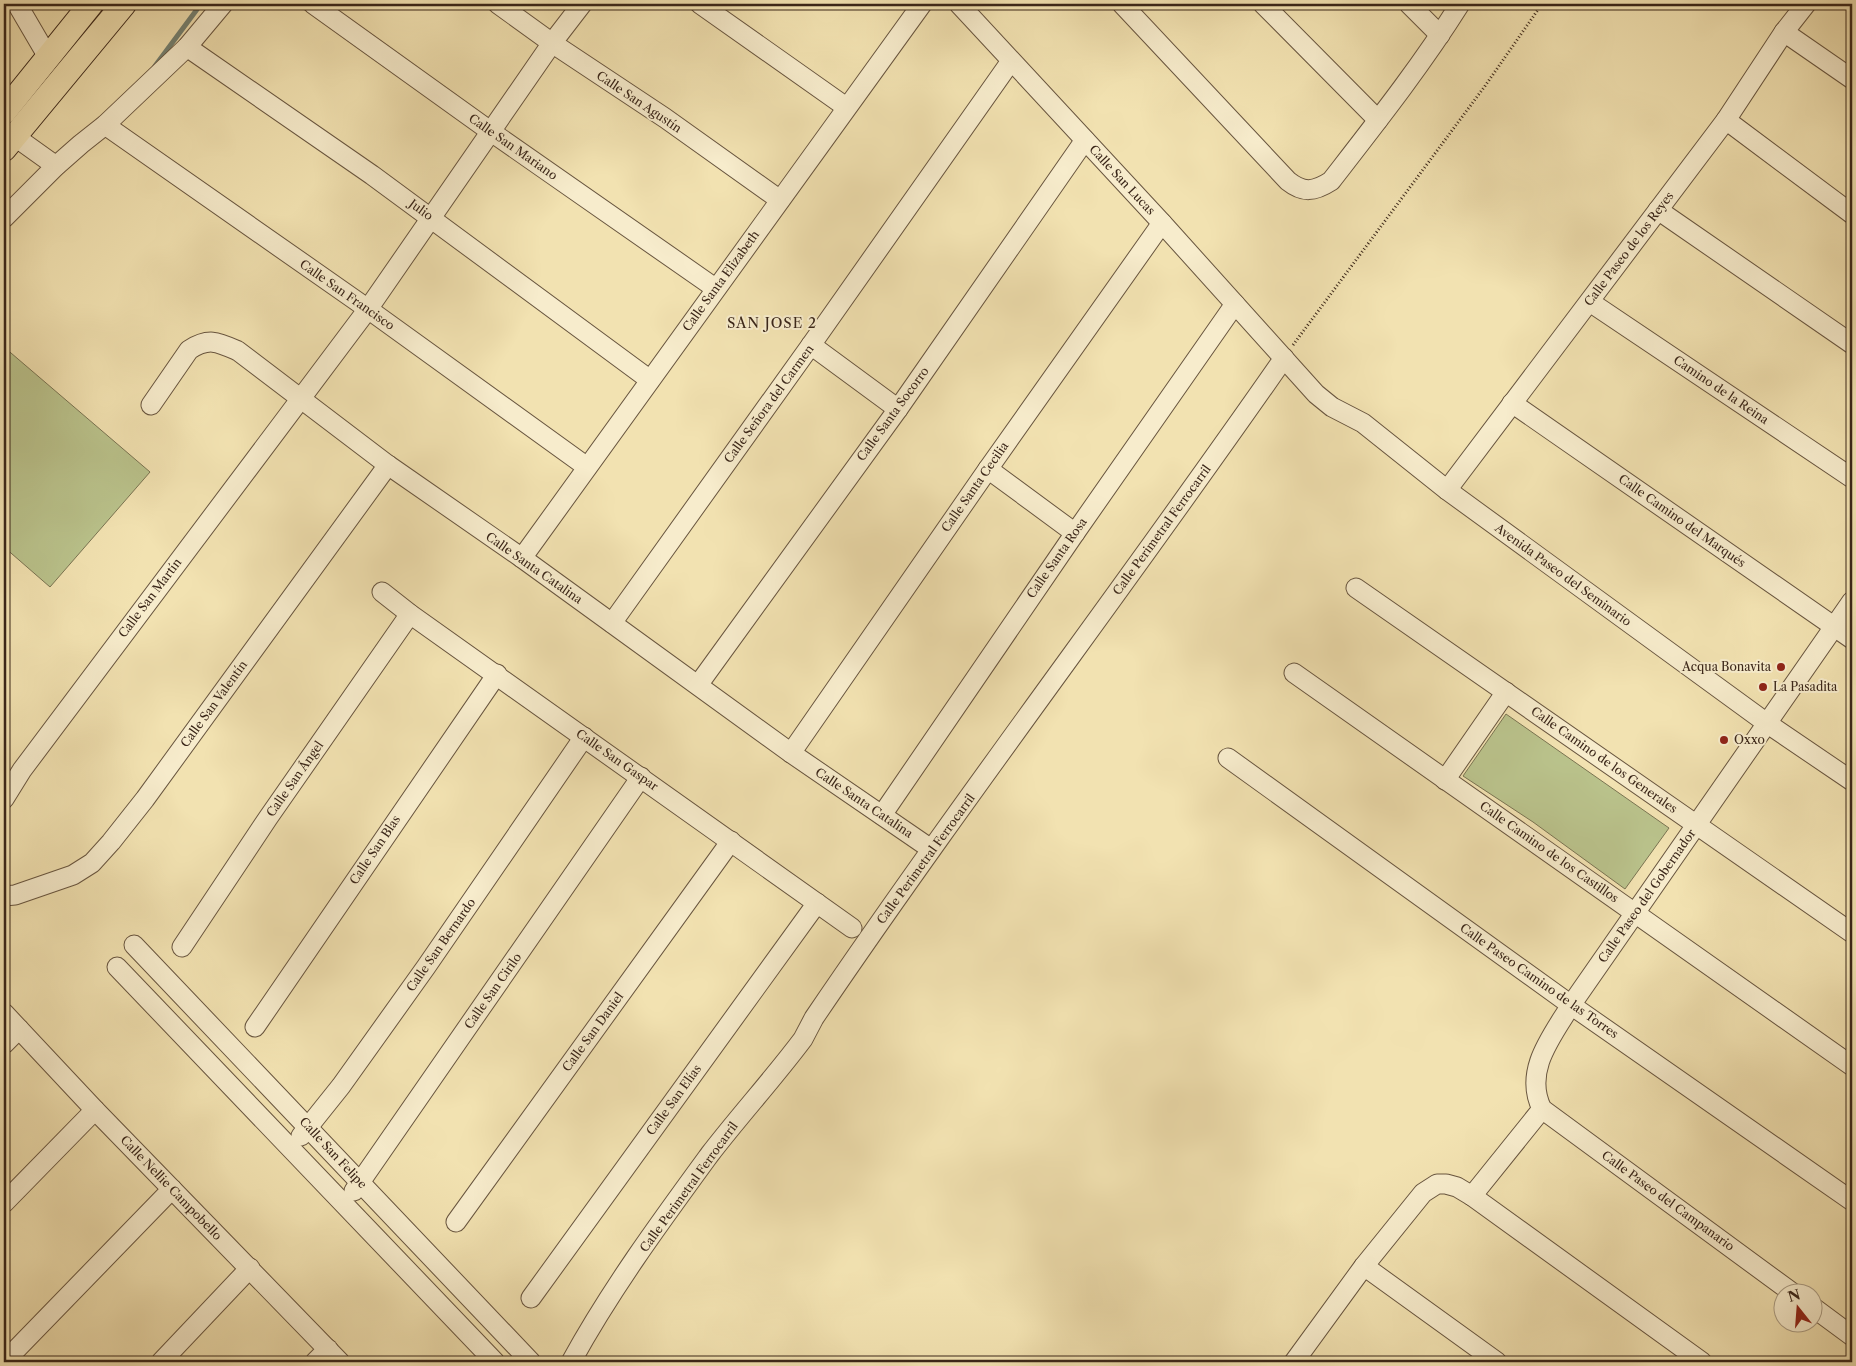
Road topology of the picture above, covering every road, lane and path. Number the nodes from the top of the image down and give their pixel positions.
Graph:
1 (17, 4) edge
2 (92, 4) edge
3 (124, 4) edge
4 (223, 4) edge
5 (313, 4) edge
6 (498, 4) edge
7 (582, 4) edge
8 (700, 4) edge
9 (922, 4) edge
10 (959, 4) edge
11 (1122, 4) edge
12 (1263, 4) edge
13 (1409, 4) edge
14 (1460, 4) edge
15 (1542, 4) edge
16 (1806, 4) edge
17 (1784, 32) junction
18 (1440, 35) junction
19 (552, 43) junction
20 (187, 47) junction
21 (48, 57) junction
22 (1011, 61) junction
23 (1852, 79) edge
24 (846, 107) junction
25 (4, 112) edge
26 (1378, 120) junction
27 (1726, 120) junction
28 (106, 125) junction
29 (490, 131) junction
30 (1085, 140) junction
31 (9, 142) edge
32 (55, 166) junction
33 (780, 200) junction
34 (1658, 210) junction
35 (1852, 214) edge
36 (430, 217) junction
37 (4, 218) edge
38 (1162, 223) junction
39 (715, 288) junction
40 (1590, 302) junction
41 (1236, 304) junction
42 (368, 309) junction
43 (1852, 344) edge
44 (811, 345) junction
45 (1284, 358) junction
46 (650, 380) junction
47 (299, 400) junction
48 (1512, 403) junction
49 (151, 405) dead end
50 (898, 409) junction
51 (388, 465) junction
52 (588, 467) junction
53 (988, 469) junction
54 (1852, 478) edge
55 (1448, 490) junction
56 (1075, 533) junction
57 (522, 558) junction
58 (1356, 588) dead end
59 (382, 592) dead end
60 (1852, 601) edge
61 (410, 614) junction
62 (612, 623) junction
63 (1835, 627) junction
64 (1852, 639) edge
65 (1294, 673) dead end
66 (497, 674) junction
67 (698, 685) junction
68 (1506, 692) junction
69 (1768, 724) junction
70 (584, 737) junction
71 (791, 753) junction
72 (1228, 758) dead end
73 (641, 777) junction
74 (1445, 780) junction
75 (1852, 782) edge
76 (4, 799) edge
77 (882, 815) junction
78 (1696, 824) junction
79 (731, 841) junction
80 (931, 849) junction
81 (4, 896) edge
82 (817, 903) junction
83 (1634, 913) junction
84 (852, 928) dead end
85 (1852, 933) edge
86 (134, 945) dead end
87 (182, 946) dead end
88 (117, 967) dead end
89 (1571, 1005) junction
90 (4, 1013) edge
91 (255, 1027) dead end
92 (19, 1028) junction
93 (4, 1044) edge
94 (1852, 1066) edge
95 (1542, 1109) junction
96 (95, 1110) junction
97 (308, 1128) junction
98 (290, 1148) junction
99 (360, 1182) junction
100 (172, 1189) junction
101 (1472, 1196) junction
102 (1852, 1201) edge
103 (4, 1203) edge
104 (344, 1205) junction
105 (456, 1222) dead end
106 (1364, 1266) junction
107 (250, 1268) junction
108 (1780, 1284) edge
109 (531, 1298) dead end
110 (1824, 1315) edge
111 (1852, 1336) edge
112 (328, 1358) edge
113 (4, 1362) edge
114 (161, 1362) edge
115 (495, 1362) edge
116 (531, 1362) edge
117 (572, 1362) edge
118 (1294, 1362) edge
119 (1497, 1362) edge
120 (1702, 1362) edge

1 - 21 street
2 - 21 main road
3 - 31 main road
4 - 20 street
5 - 29 street, Calle San Mariano
6 - 19 street, Calle San Agustín
7 - 19 street, Calle San Martín
8 - 24 street
9 - 24 street, Calle Santa Elizabeth
10 - 22 street, Calle San Lucas
11 - 26 street
12 - 26 street
13 - 18 street
14 - 18 street
15 - 45 path
16 - 17 street, Calle Paseo de los Reyes
17 - 23 street
17 - 27 street, Calle Paseo de los Reyes
18 - 26 street
19 - 29 street, Calle San Martín
19 - 33 street, Calle San Agustín
20 - 28 street
20 - 36 street, Julio
21 - 25 main road
22 - 30 street, Calle San Lucas
22 - 44 street, Calle Señora del Carmen
24 - 33 street, Calle Santa Elizabeth
27 - 34 street, Calle Paseo de los Reyes
27 - 35 street
28 - 32 street
28 - 42 street, Calle San Francisco
29 - 36 street, Calle San Martín
29 - 39 street, Calle San Mariano
30 - 38 street, Calle San Lucas
30 - 50 street, Calle Santa Socorro
31 - 32 street
32 - 37 street
33 - 39 street, Calle Santa Elizabeth
34 - 40 street, Calle Paseo de los Reyes
34 - 43 street
36 - 42 street, Calle San Martín
36 - 46 street, Julio
38 - 41 street, Calle San Lucas
38 - 53 street, Calle Santa Cecilia
39 - 46 street, Calle Santa Elizabeth
40 - 48 street, Calle Paseo de los Reyes
40 - 54 street, Camino de la Reina
41 - 45 street, Calle San Lucas
41 - 56 street, Calle Santa Rosa
42 - 47 street, Calle San Martín
42 - 52 street, Calle San Francisco
44 - 50 street
44 - 62 street, Calle Señora del Carmen
45 - 55 street, Avenida Paseo del Seminario
45 - 80 street, Calle Perimetral Ferrocarril
46 - 52 street, Calle Santa Elizabeth
47 - 49 street, Calle Santa Catalina
47 - 51 street, Calle Santa Catalina
47 - 76 street, Calle San Martín
48 - 55 street, Calle Paseo de los Reyes
48 - 63 street, Calle Camino del Marqués
50 - 67 street, Calle Santa Socorro
51 - 57 street, Calle Santa Catalina
51 - 81 street, Calle San Valentín
52 - 57 street, Calle Santa Elizabeth
53 - 56 street
53 - 71 street, Calle Santa Cecilia
55 - 69 street, Avenida Paseo del Seminario
56 - 77 street, Calle Santa Rosa
57 - 62 street, Calle Santa Catalina
58 - 68 street, Calle Camino de los Generales
59 - 61 street, Calle San Gaspar
60 - 63 street, Calle Paseo del Gobernador
61 - 66 street, Calle San Gaspar
61 - 87 street, Calle San Ángel
62 - 67 street, Calle Santa Catalina
63 - 64 street, Calle Camino del Marqués
63 - 69 street, Calle Paseo del Gobernador
65 - 74 street, Calle Camino de los Castillos
66 - 70 street, Calle San Gaspar
66 - 91 street, Calle San Blas
67 - 71 street, Calle Santa Catalina
68 - 74 street
68 - 78 street, Calle Camino de los Generales
69 - 75 street, Avenida Paseo del Seminario
69 - 78 street, Calle Paseo del Gobernador
70 - 73 street, Calle San Gaspar
70 - 97 street, Calle San Bernardo
71 - 77 street, Calle Santa Catalina
72 - 89 street, Calle Paseo Camino de las Torres
73 - 79 street, Calle San Gaspar
73 - 99 street, Calle San Cirilo
74 - 83 street, Calle Camino de los Castillos
77 - 80 street, Calle Santa Catalina
78 - 83 street, Calle Paseo del Gobernador
78 - 85 street, Calle Camino de los Generales
79 - 82 street, Calle San Gaspar
79 - 105 street, Calle San Daniel
80 - 117 street, Calle Perimetral Ferrocarril
82 - 84 street, Calle San Gaspar
82 - 109 street, Calle San Elías
83 - 89 street, Calle Paseo del Gobernador
83 - 94 street, Calle Camino de los Castillos
86 - 97 street, Calle San Felipe
88 - 98 street
89 - 95 street, Calle Paseo del Gobernador
89 - 102 street, Calle Paseo Camino de las Torres
90 - 92 street, Calle Nellie Campobello
92 - 93 street
92 - 96 street, Calle Nellie Campobello
95 - 101 street
95 - 108 street, Calle Paseo del Campanario
96 - 100 street, Calle Nellie Campobello
96 - 103 street
97 - 98 street, Calle San Bernardo
97 - 99 street, Calle San Felipe
98 - 104 street
99 - 104 street, Calle San Cirilo
99 - 116 street, Calle San Felipe
100 - 107 street, Calle Nellie Campobello
100 - 113 street
101 - 106 street
101 - 120 street
104 - 115 street
106 - 118 street
106 - 119 street
107 - 112 street, Calle Nellie Campobello
107 - 114 street
110 - 111 street

